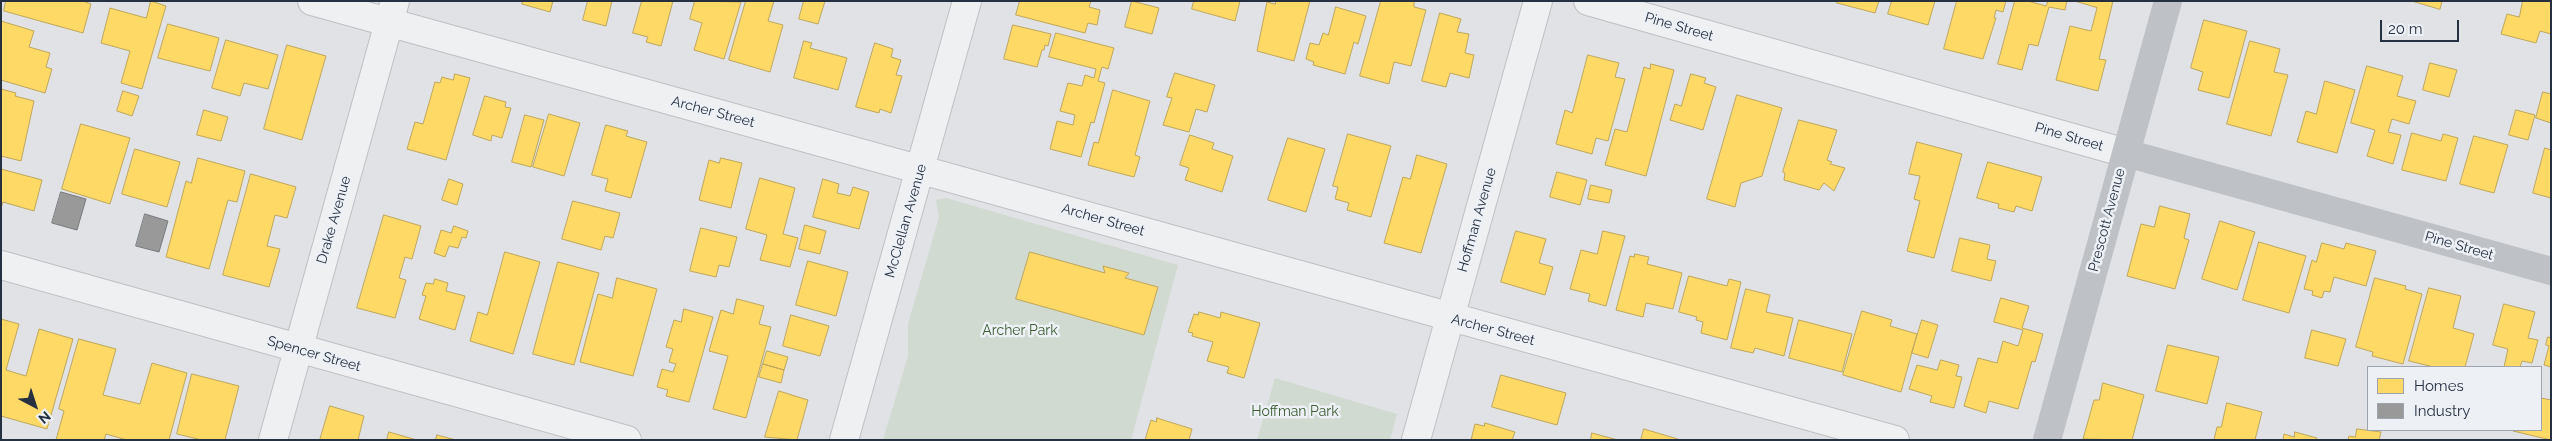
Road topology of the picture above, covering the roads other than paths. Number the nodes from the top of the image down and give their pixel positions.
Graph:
1 (312, 1) edge
2 (968, 1) edge
3 (1538, 1) edge
4 (1588, 1) edge
5 (2168, 1) edge
6 (392, 12) edge
7 (2126, 153) junction
8 (920, 169) junction
9 (1, 265) edge
10 (2551, 271) edge
11 (1449, 318) junction
12 (298, 349) junction
13 (273, 440) edge
14 (627, 440) edge
15 (844, 440) edge
16 (1416, 440) edge
17 (1895, 440) edge
18 (2047, 440) edge

1 - 6 street, Archer Street
2 - 8 street, McClellan Avenue
3 - 11 street, Hoffman Avenue
4 - 7 street, Pine Street
5 - 7 street, Prescott Avenue
6 - 8 street, Archer Street
6 - 12 street, Drake Avenue
7 - 10 street, Pine Street
7 - 18 street, Prescott Avenue
8 - 11 street, Archer Street
8 - 15 street, McClellan Avenue
9 - 12 street, Spencer Street
11 - 16 street, Hoffman Avenue
11 - 17 street, Archer Street
12 - 13 street, Drake Avenue
12 - 14 street, Spencer Street

